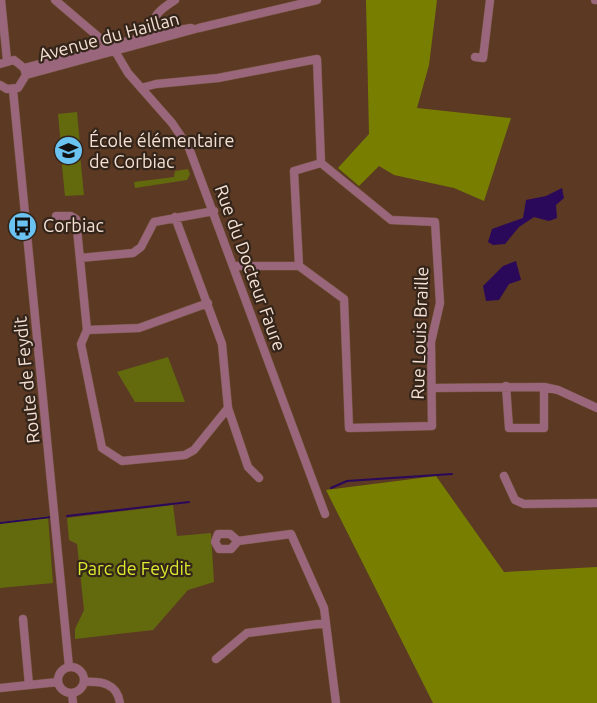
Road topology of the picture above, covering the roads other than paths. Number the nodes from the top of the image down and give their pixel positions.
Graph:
1 (2, 0) edge
2 (56, 0) edge
3 (175, 0) edge
4 (317, 0) edge
5 (489, 0) edge
6 (163, 3) edge
7 (156, 38) junction
8 (112, 48) junction
9 (475, 57) dead end
10 (4, 62) edge
11 (25, 71) junction
12 (0, 85) edge
13 (141, 88) junction
14 (13, 90) junction
15 (321, 164) junction
16 (214, 211) junction
17 (56, 216) dead end
18 (175, 217) junction
19 (81, 258) junction
20 (234, 266) junction
21 (299, 266) junction
22 (208, 303) junction
23 (87, 330) junction
24 (506, 386) junction
25 (544, 387) junction
26 (432, 388) junction
27 (228, 408) junction
28 (597, 408) edge
29 (504, 476) dead end
30 (259, 478) dead end
31 (597, 503) edge
32 (326, 514) dead end
33 (238, 541) dead end
34 (23, 619) dead end
35 (326, 624) junction
36 (216, 659) dead end
37 (69, 667) junction
38 (58, 682) junction
39 (84, 682) junction
40 (30, 685) junction
41 (0, 688) edge
42 (72, 693) junction
43 (73, 703) edge
44 (120, 703) edge
45 (336, 703) edge

1 - 10 street
2 - 8 street, Rue du Docteur Faure
3 - 6 street
4 - 7 street, Avenue du Haillan
5 - 9 street
6 - 7 street
7 - 8 street, Avenue du Haillan
8 - 11 street, Avenue du Haillan
8 - 13 street, Rue du Docteur Faure
10 - 11 street
11 - 14 street
12 - 14 street
13 - 15 street
13 - 16 street, Rue du Docteur Faure
14 - 37 street, Route de Feydit
15 - 21 street
15 - 26 street, Rue Louis Braille
16 - 18 street
16 - 20 street, Rue du Docteur Faure
17 - 19 street
18 - 19 street
18 - 22 street
19 - 23 street
20 - 21 street
20 - 32 street, Rue du Docteur Faure
21 - 26 street, Rue Louis Braille
22 - 23 street
22 - 27 street
23 - 27 street
24 - 25 street
24 - 25 street
24 - 26 street
25 - 28 street
27 - 30 street
29 - 31 street
33 - 35 street
34 - 40 street
35 - 36 street
35 - 45 street
37 - 38 street
37 - 39 street
38 - 40 street
38 - 42 street
39 - 42 street
39 - 44 street
40 - 41 street
42 - 43 street

